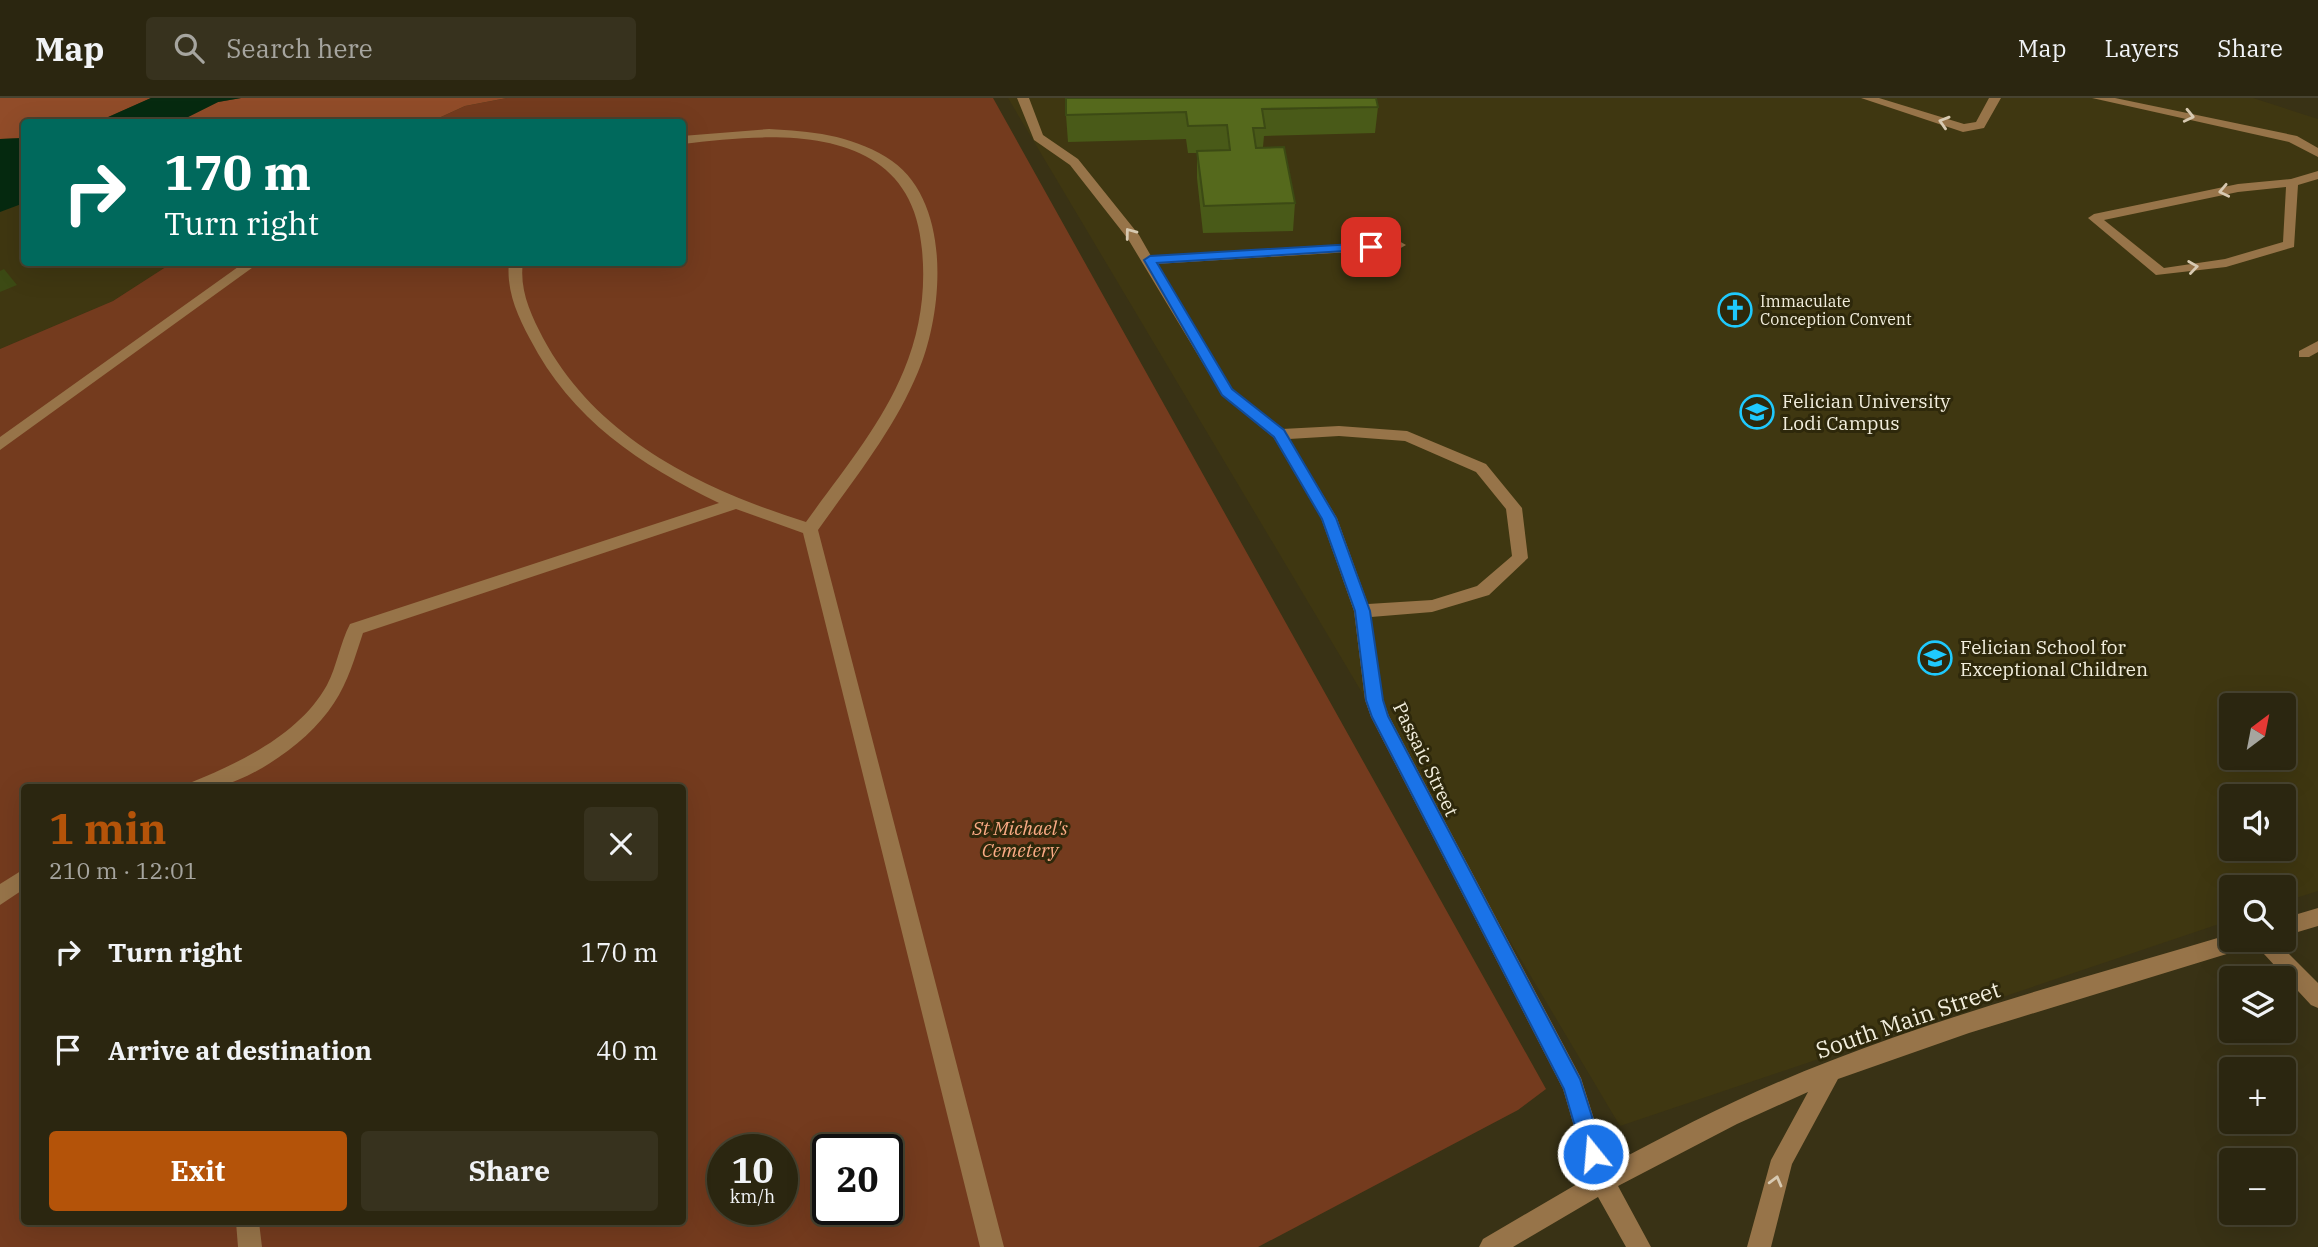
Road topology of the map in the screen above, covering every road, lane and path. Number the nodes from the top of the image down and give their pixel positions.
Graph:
1 (1023, 98) edge
2 (1867, 98) edge
3 (1995, 98) edge
4 (2098, 98) edge
5 (686, 139) edge
6 (2318, 153) edge
7 (2318, 175) edge
8 (2292, 183) junction
9 (1399, 245) dead end
10 (1150, 260) junction
11 (248, 266) edge
12 (516, 266) edge
13 (2318, 346) edge
14 (2304, 354) dead end
15 (1279, 434) junction
16 (0, 445) edge
17 (734, 504) junction
18 (810, 529) junction
19 (1362, 611) junction
20 (212, 784) edge
21 (21, 880) edge
22 (0, 896) edge
23 (2318, 917) edge
24 (2296, 923) edge
25 (2219, 947) edge
26 (2274, 952) edge
27 (2318, 998) edge
28 (1830, 1073) junction
29 (1602, 1181) junction
30 (248, 1225) edge
31 (250, 1247) edge
32 (992, 1247) edge
33 (1491, 1247) edge
34 (1639, 1247) edge
35 (1759, 1247) edge

10 -> 1 street, Passaic Street
3 -> 2 street
4 -> 6 street
5 - 18 street
7 - 8 street
8 -> 8 street
9 - 10 street
10 - 15 street, Passaic Street
11 - 16 street
12 - 17 street
13 - 14 street
15 - 19 street, Passaic Street
15 - 19 street
17 - 18 street
17 - 20 street
18 - 32 street
19 - 29 street, Passaic Street
21 - 22 street
23 - 24 street
25 - 28 street, South Main Street
26 - 27 street
28 - 29 street, South Main Street
35 -> 28 street
29 - 33 street, South Main Street
29 - 34 street, Passaic Street
30 - 31 street

